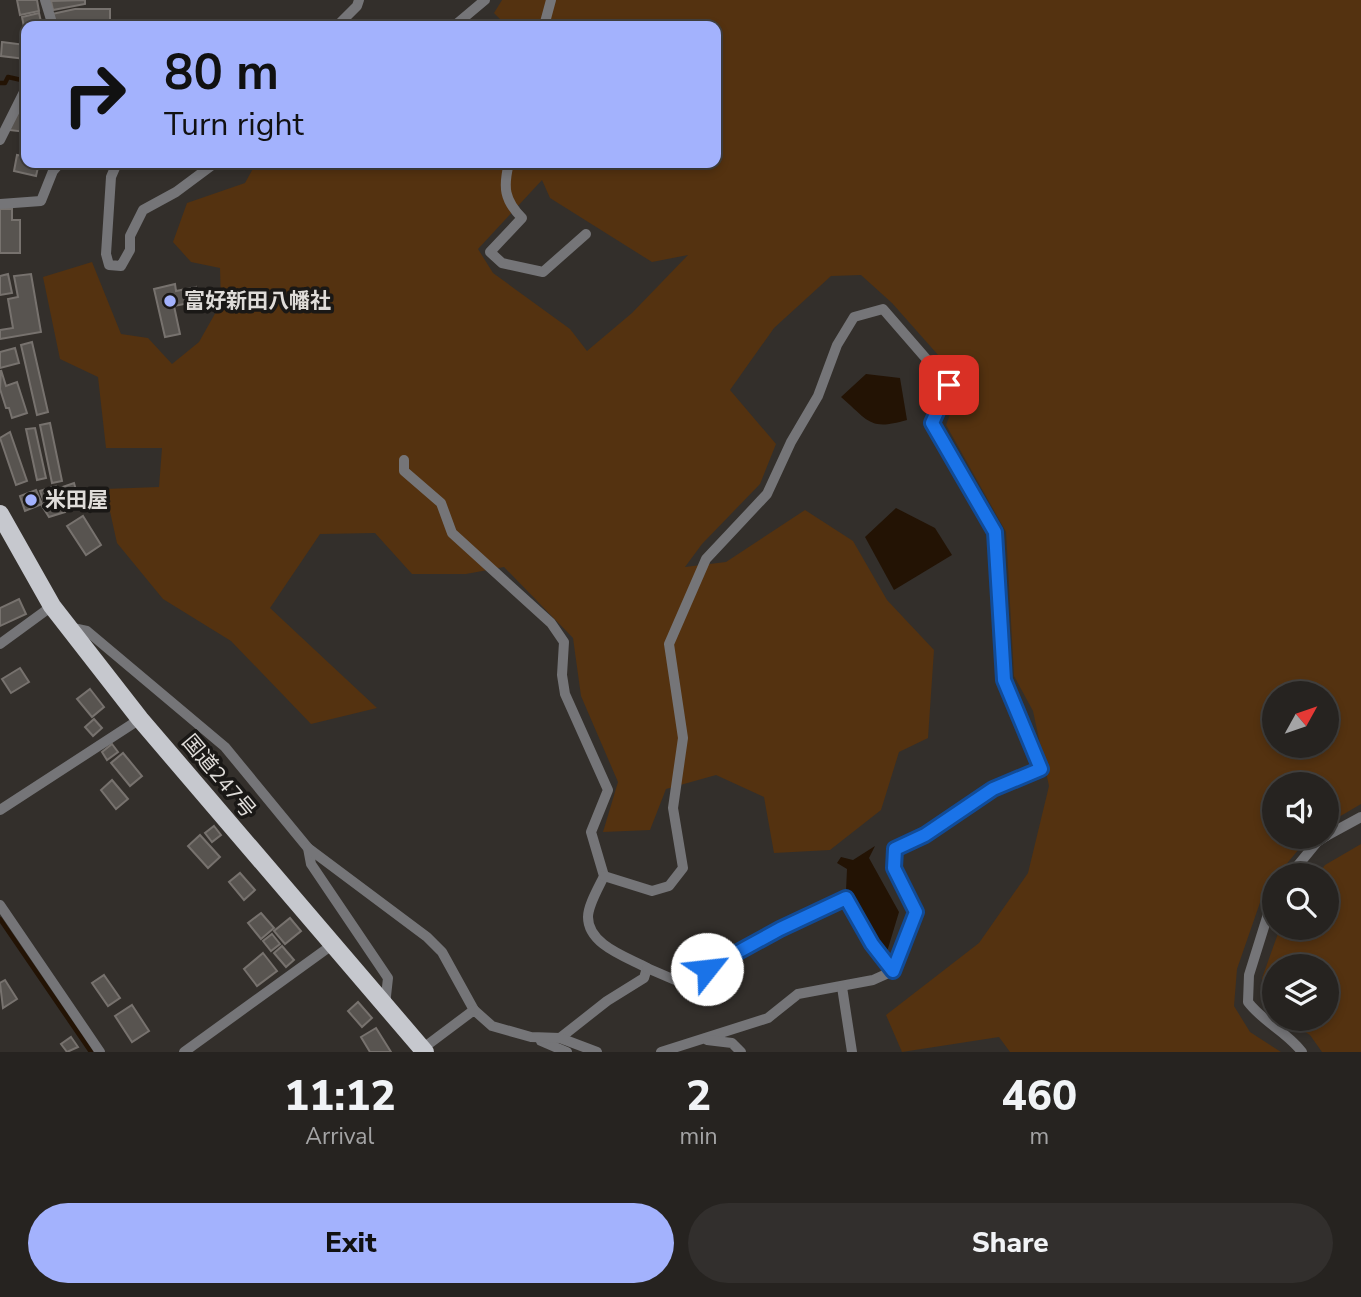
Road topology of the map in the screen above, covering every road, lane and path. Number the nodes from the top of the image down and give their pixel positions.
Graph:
1 (46, 0) edge
2 (359, 0) edge
3 (485, 0) edge
4 (551, 0) edge
5 (52, 21) edge
6 (342, 21) edge
7 (460, 21) edge
8 (545, 21) edge
9 (21, 98) edge
10 (0, 140) edge
11 (56, 168) edge
12 (115, 168) edge
13 (208, 168) edge
14 (508, 168) edge
15 (0, 204) edge
16 (586, 234) dead end
17 (404, 460) dead end
18 (0, 514) edge
19 (52, 606) junction
20 (68, 628) junction
21 (0, 644) edge
22 (140, 719) junction
23 (0, 810) edge
24 (1361, 817) edge
25 (1339, 829) edge
26 (308, 848) junction
27 (1311, 849) edge
28 (1300, 863) edge
29 (604, 876) junction
30 (0, 905) edge
31 (1262, 935) edge
32 (332, 944) junction
33 (647, 968) junction
34 (893, 971) junction
35 (842, 987) junction
36 (385, 1005) junction
37 (474, 1010) junction
38 (531, 1037) junction
39 (560, 1038) junction
40 (701, 1039) junction
41 (421, 1051) edge
42 (100, 1052) edge
43 (184, 1052) edge
44 (567, 1052) edge
45 (597, 1052) edge
46 (661, 1052) edge
47 (741, 1052) edge
48 (852, 1052) edge
49 (1302, 1052) edge

1 - 5 street
2 - 6 street
3 - 7 street
4 - 8 street
9 - 10 street
11 - 15 street
12 - 13 street
14 - 16 street
17 - 29 street
18 - 19 highway, 国道247号
19 - 20 highway, 国道247号
19 - 21 street
20 - 22 highway, 国道247号
20 - 26 street
22 - 23 street
22 - 32 highway, 国道247号
24 - 25 street
26 - 36 street
26 - 37 street
27 - 28 street
29 - 33 street
29 - 34 street
30 - 42 street
31 - 49 street
32 - 36 highway, 国道247号
32 - 43 street
33 - 34 street
33 - 39 street
34 - 35 street
35 - 40 street
35 - 48 street
36 - 41 highway, 国道247号
37 - 38 street
37 - 41 street
38 - 39 street
38 - 44 street
39 - 45 street
40 - 46 street
40 - 47 street

